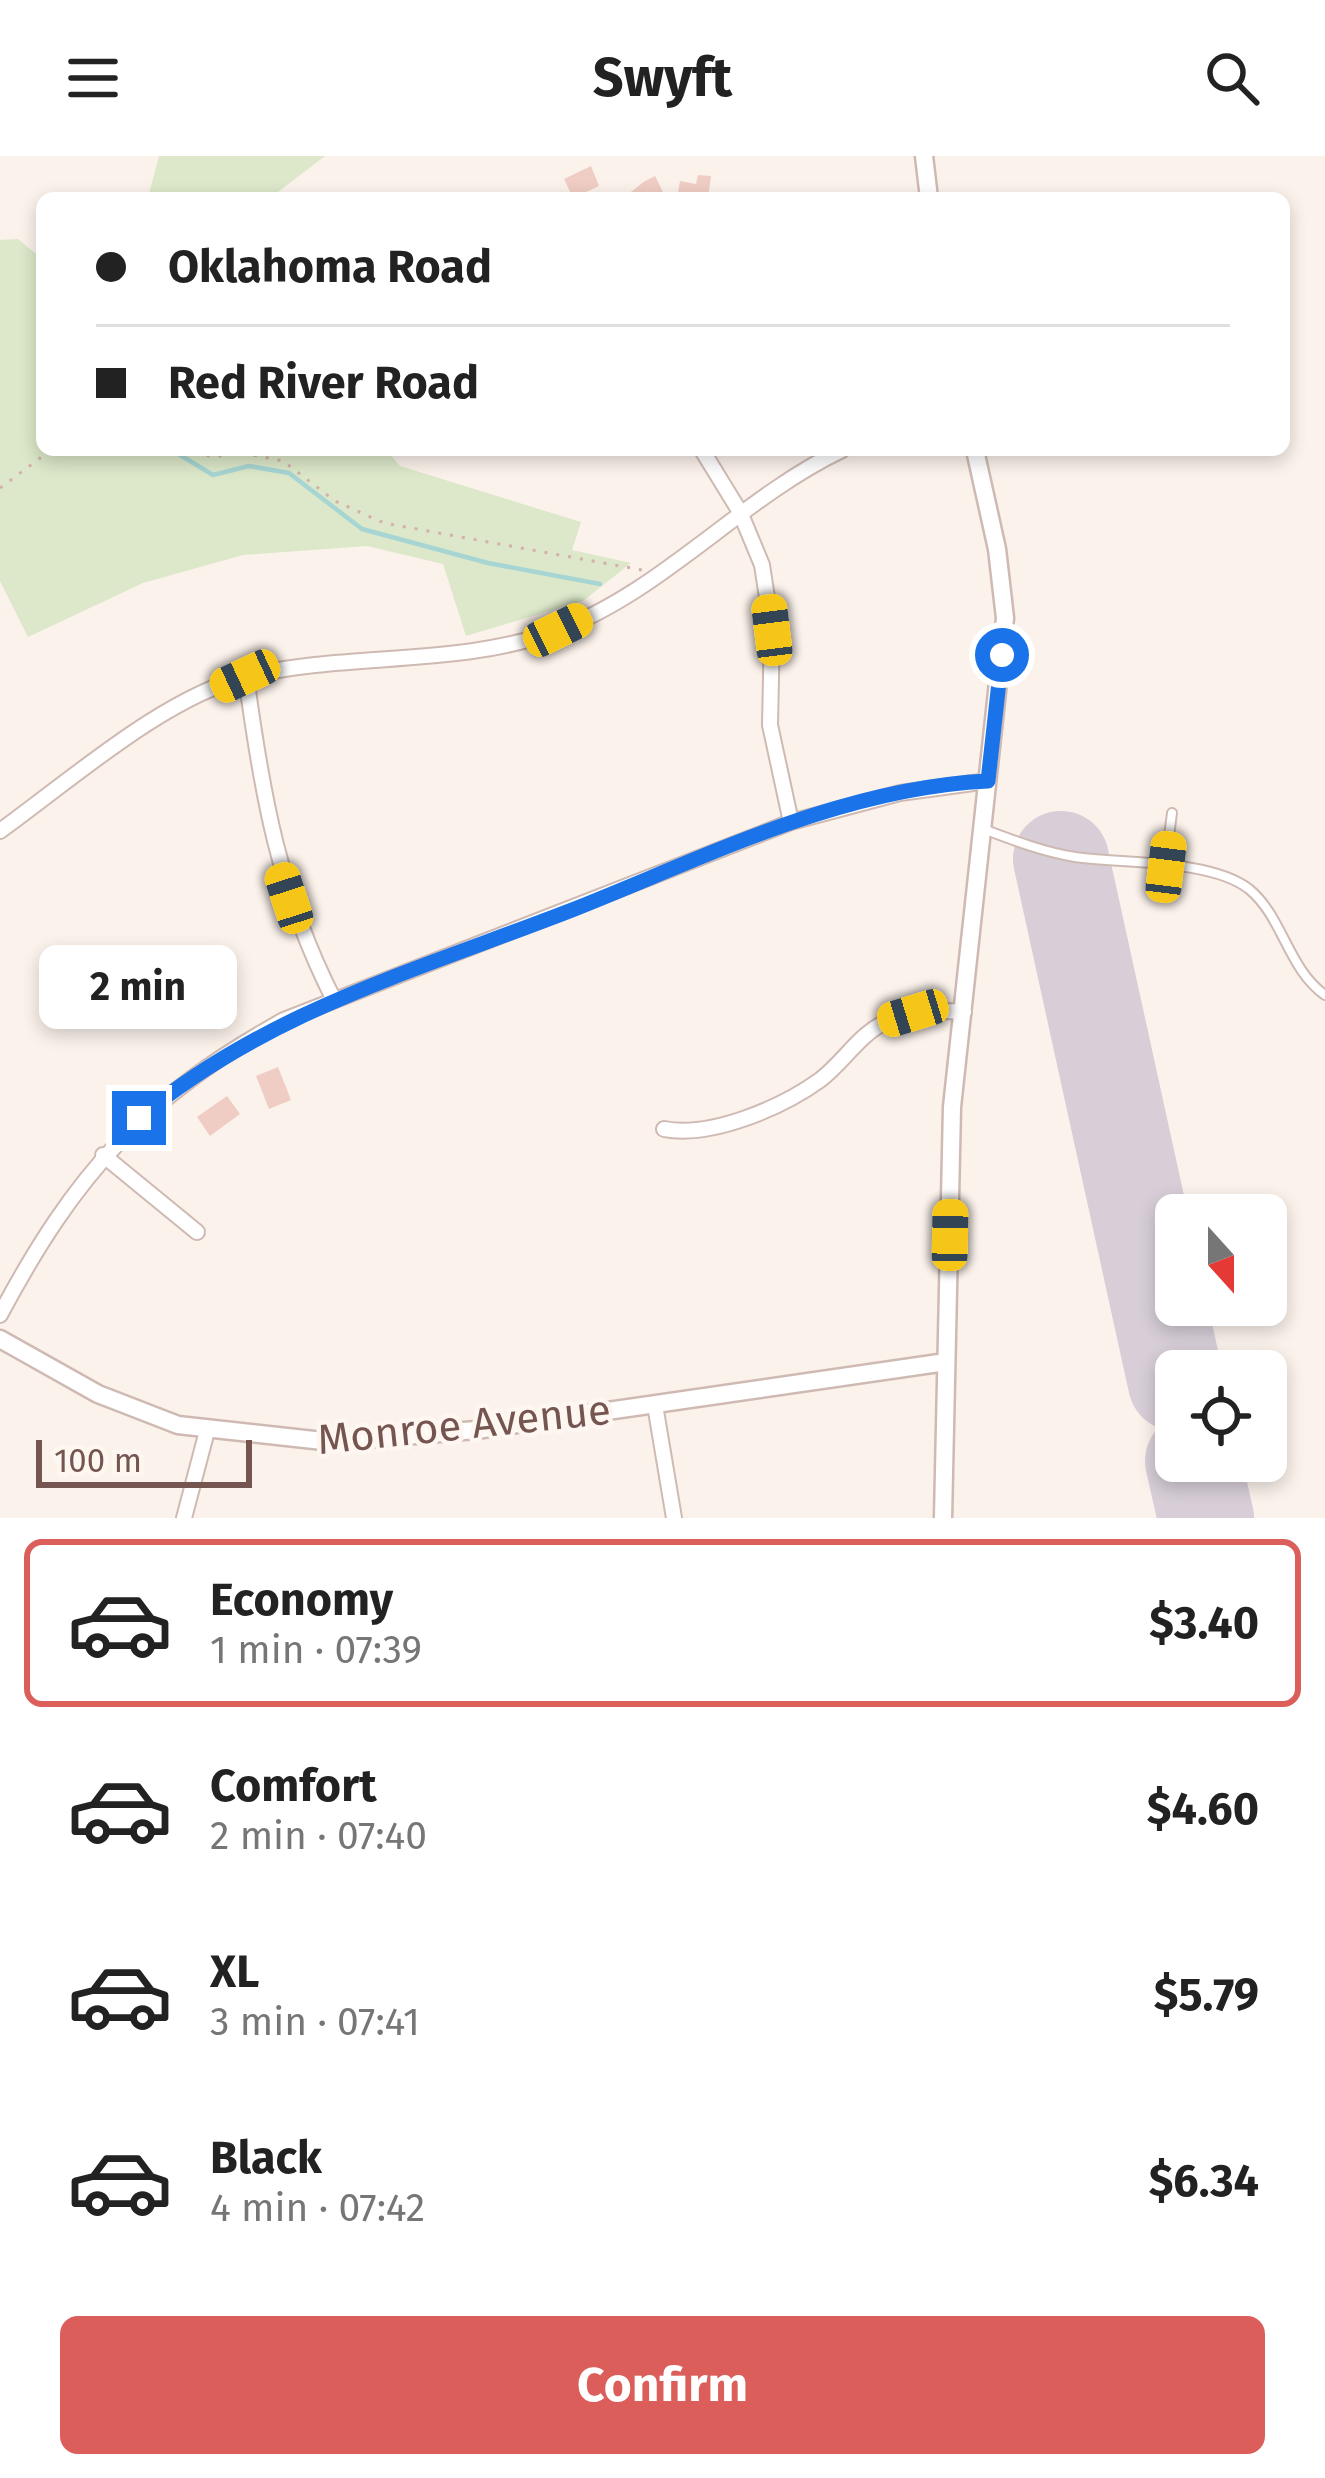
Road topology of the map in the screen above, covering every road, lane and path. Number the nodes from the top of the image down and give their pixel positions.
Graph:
1 (924, 156) edge
2 (928, 192) edge
3 (43, 456) edge
4 (258, 456) edge
5 (706, 456) edge
6 (831, 456) edge
7 (976, 456) edge
8 (0, 488) edge
9 (740, 512) junction
10 (656, 572) junction
11 (245, 676) junction
12 (988, 781) junction
13 (1172, 813) dead end
14 (791, 821) junction
15 (984, 830) junction
16 (0, 831) edge
17 (1166, 867) junction
18 (1325, 994) edge
19 (334, 1000) junction
20 (964, 1012) junction
21 (664, 1129) dead end
22 (104, 1155) junction
23 (197, 1232) dead end
24 (0, 1315) edge
25 (0, 1339) edge
26 (946, 1362) junction
27 (656, 1405) junction
28 (207, 1431) junction
29 (184, 1518) edge
30 (674, 1518) edge
31 (944, 1518) edge

1 - 2 street
3 - 8 path
4 - 10 path
5 - 9 street
6 - 9 street
7 - 12 street
9 - 10 street
9 - 14 street
10 - 11 street
11 - 16 street
11 - 19 street
12 - 14 street
12 - 15 street
13 - 17 lane
14 - 19 street
15 - 17 lane
15 - 20 street
17 - 18 lane
19 - 22 street
20 - 21 street
20 - 26 street
22 - 23 street
22 - 24 street
25 - 28 street, Monroe Avenue
26 - 27 street, Monroe Avenue
26 - 31 street
27 - 28 street, Monroe Avenue
27 - 30 street
28 - 29 street

